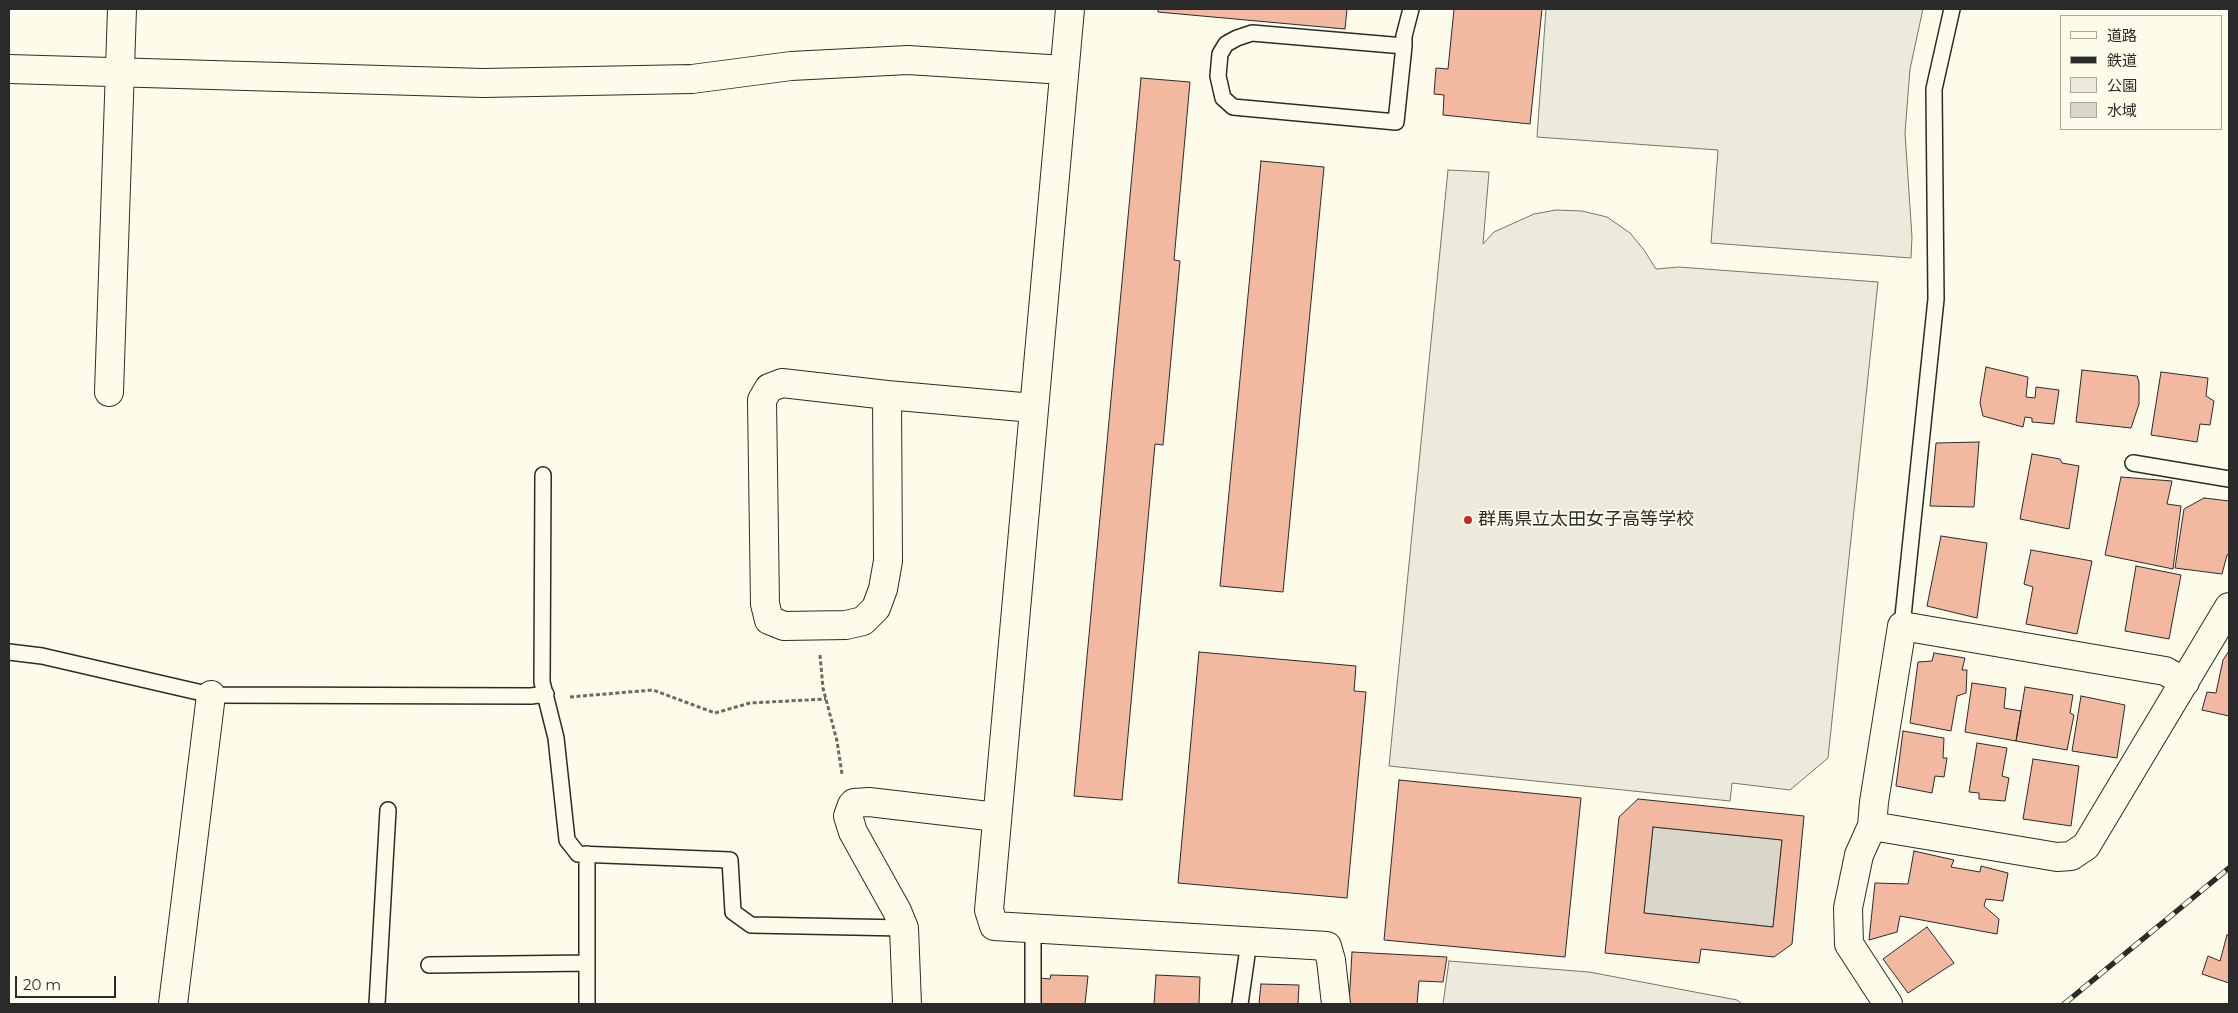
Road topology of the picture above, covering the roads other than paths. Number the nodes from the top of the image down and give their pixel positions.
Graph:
1 (122, 9) edge
2 (1070, 9) edge
3 (1411, 9) edge
4 (1952, 9) edge
5 (1404, 46) junction
6 (9, 69) edge
7 (1064, 70) junction
8 (120, 73) junction
9 (109, 392) dead end
10 (888, 395) junction
11 (1034, 408) junction
12 (2132, 463) dead end
13 (543, 475) dead end
14 (2229, 479) edge
15 (2229, 607) edge
16 (1902, 626) junction
17 (9, 652) edge
18 (2185, 682) junction
19 (211, 695) junction
20 (547, 697) junction
21 (388, 810) dead end
22 (997, 816) junction
23 (1872, 826) junction
24 (586, 854) junction
25 (904, 928) junction
26 (1033, 928) junction
27 (1249, 941) junction
28 (587, 963) junction
29 (429, 964) dead end
30 (173, 1004) edge
31 (377, 1004) edge
32 (587, 1004) edge
33 (907, 1004) edge
34 (1033, 1004) edge
35 (1240, 1004) edge
36 (1336, 1004) edge
37 (1888, 1004) edge

1 - 8 street
2 - 7 street
3 - 5 lane
4 - 16 lane
5 - 5 lane
6 - 8 street
7 - 8 street
7 - 11 street
8 - 9 street
10 - 10 street
10 - 11 street
11 - 22 street
12 - 14 lane
13 - 20 lane
15 - 18 street
16 - 18 street
16 - 23 street
17 - 19 lane
18 - 23 street
19 - 20 lane
19 - 30 street
20 - 24 lane
21 - 31 lane
22 - 25 street
22 - 26 street
23 - 37 street
24 - 25 lane
24 - 28 lane
25 - 33 street
26 - 27 street
26 - 34 lane
27 - 35 lane
27 - 36 street
28 - 29 lane
28 - 32 lane

